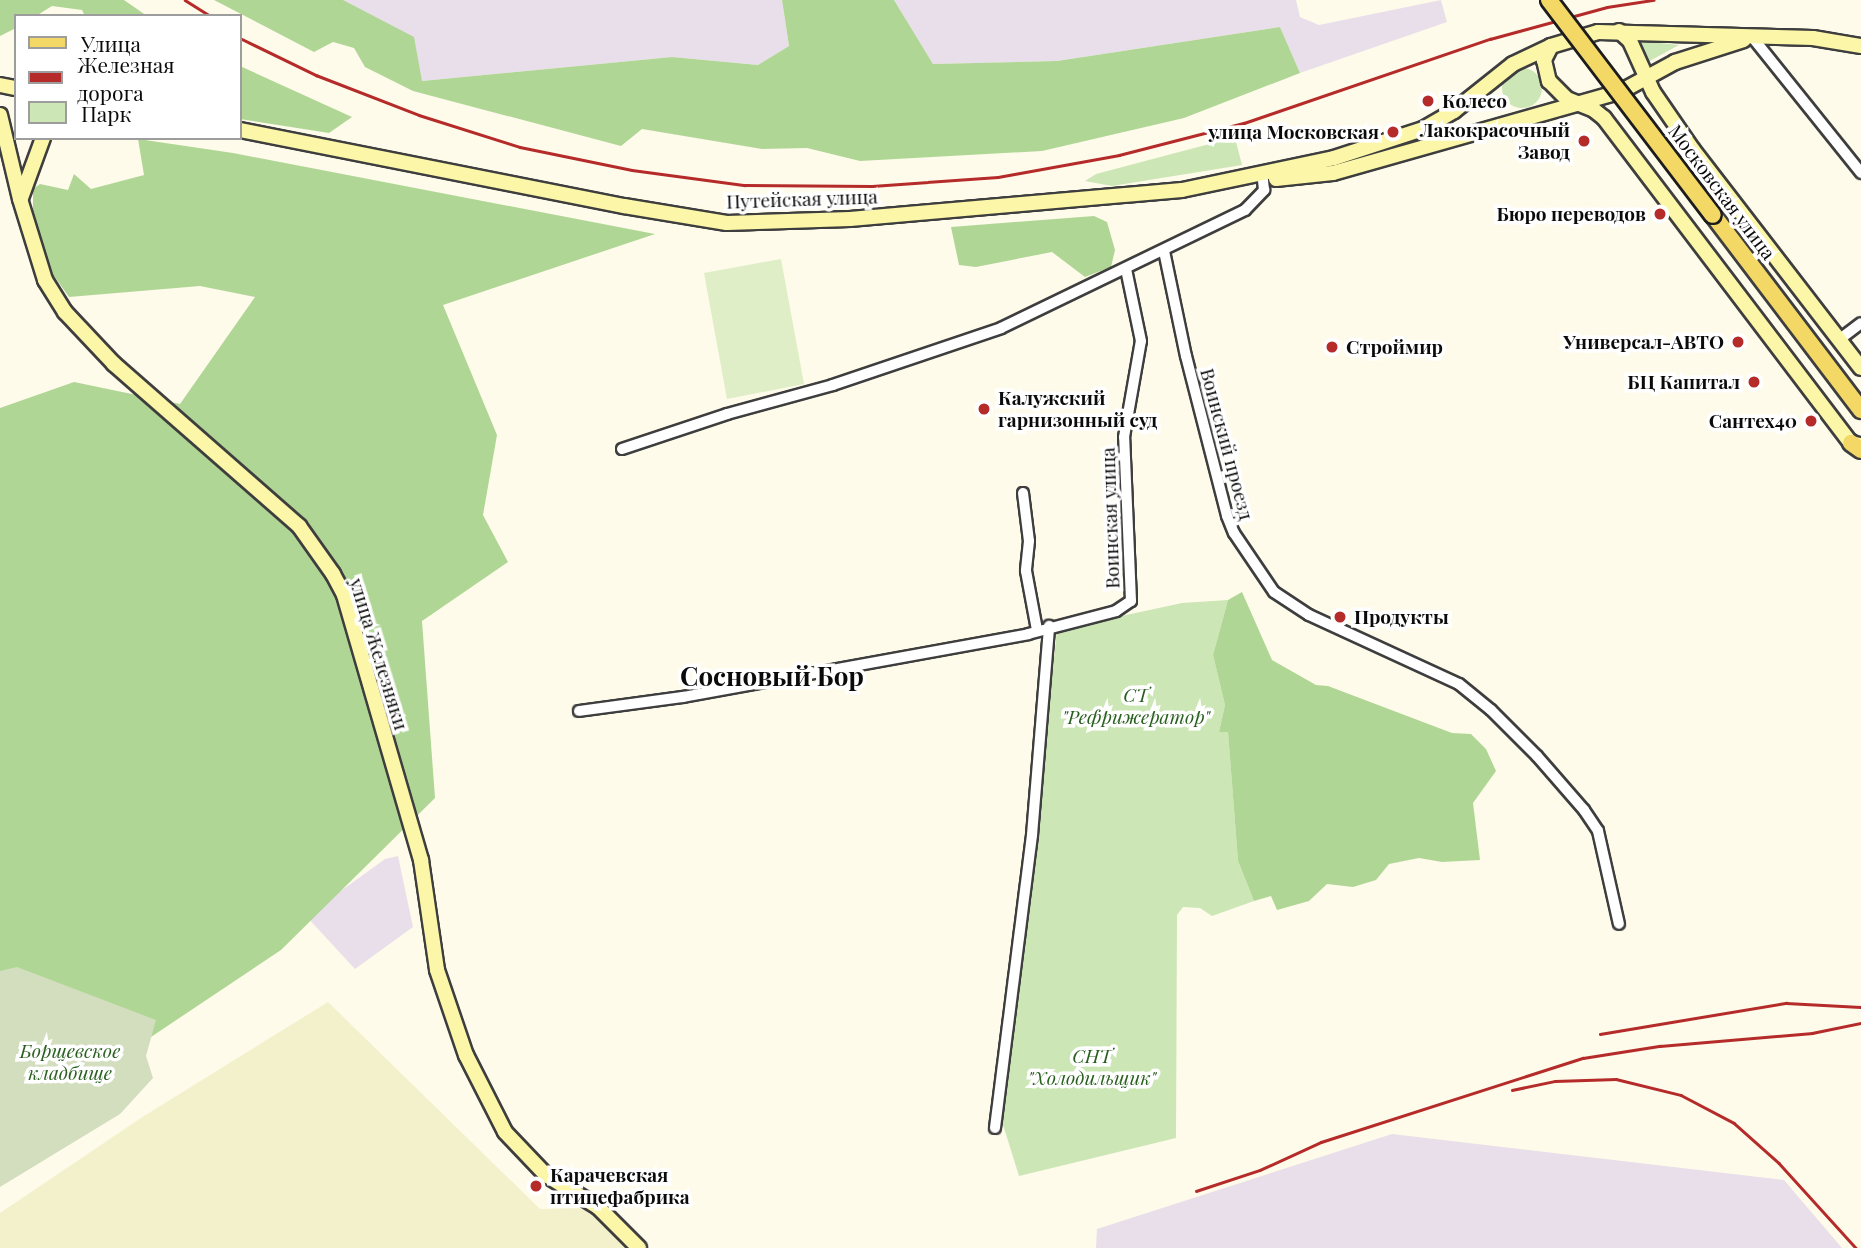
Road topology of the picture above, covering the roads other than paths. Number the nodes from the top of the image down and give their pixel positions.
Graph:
1 (1549, 0) edge
2 (1619, 31) junction
3 (1753, 38) junction
4 (1551, 46) junction
5 (1861, 46) edge
6 (1646, 79) junction
7 (1582, 103) junction
8 (0, 115) edge
9 (242, 130) edge
10 (42, 140) edge
11 (1861, 173) edge
12 (1247, 179) junction
13 (1263, 180) junction
14 (20, 200) junction
15 (1164, 251) junction
16 (1126, 269) junction
17 (1861, 323) edge
18 (1840, 339) junction
19 (1861, 368) edge
20 (1861, 410) edge
21 (1858, 446) edge
22 (622, 449) dead end
23 (1023, 493) dead end
24 (1049, 626) junction
25 (1037, 631) junction
26 (579, 711) dead end
27 (1619, 924) dead end
28 (995, 1128) dead end
29 (639, 1248) edge

1 - 20 main road, Московская улица, bridge
2 - 3 street, Путейская улица
2 - 4 street, Путейская улица
2 - 6 street
3 - 5 street, Путейская улица
3 - 6 street, Путейская улица
3 - 11 street
4 - 7 street
4 - 12 street, Путейская улица
6 - 7 street, Путейская улица
6 - 18 street
7 - 13 street, Путейская улица
7 - 21 street
8 - 14 street, улица Железняки
9 - 12 street, Путейская улица
10 - 14 street
12 - 13 street, Путейская улица
13 - 15 street
14 - 29 street, улица Железняки
15 - 16 street
15 - 27 street, Воинский проезд
16 - 22 street
16 - 24 street, Воинская улица
17 - 18 street
18 - 19 street
23 - 25 street
24 - 25 street
24 - 28 street
25 - 26 street

